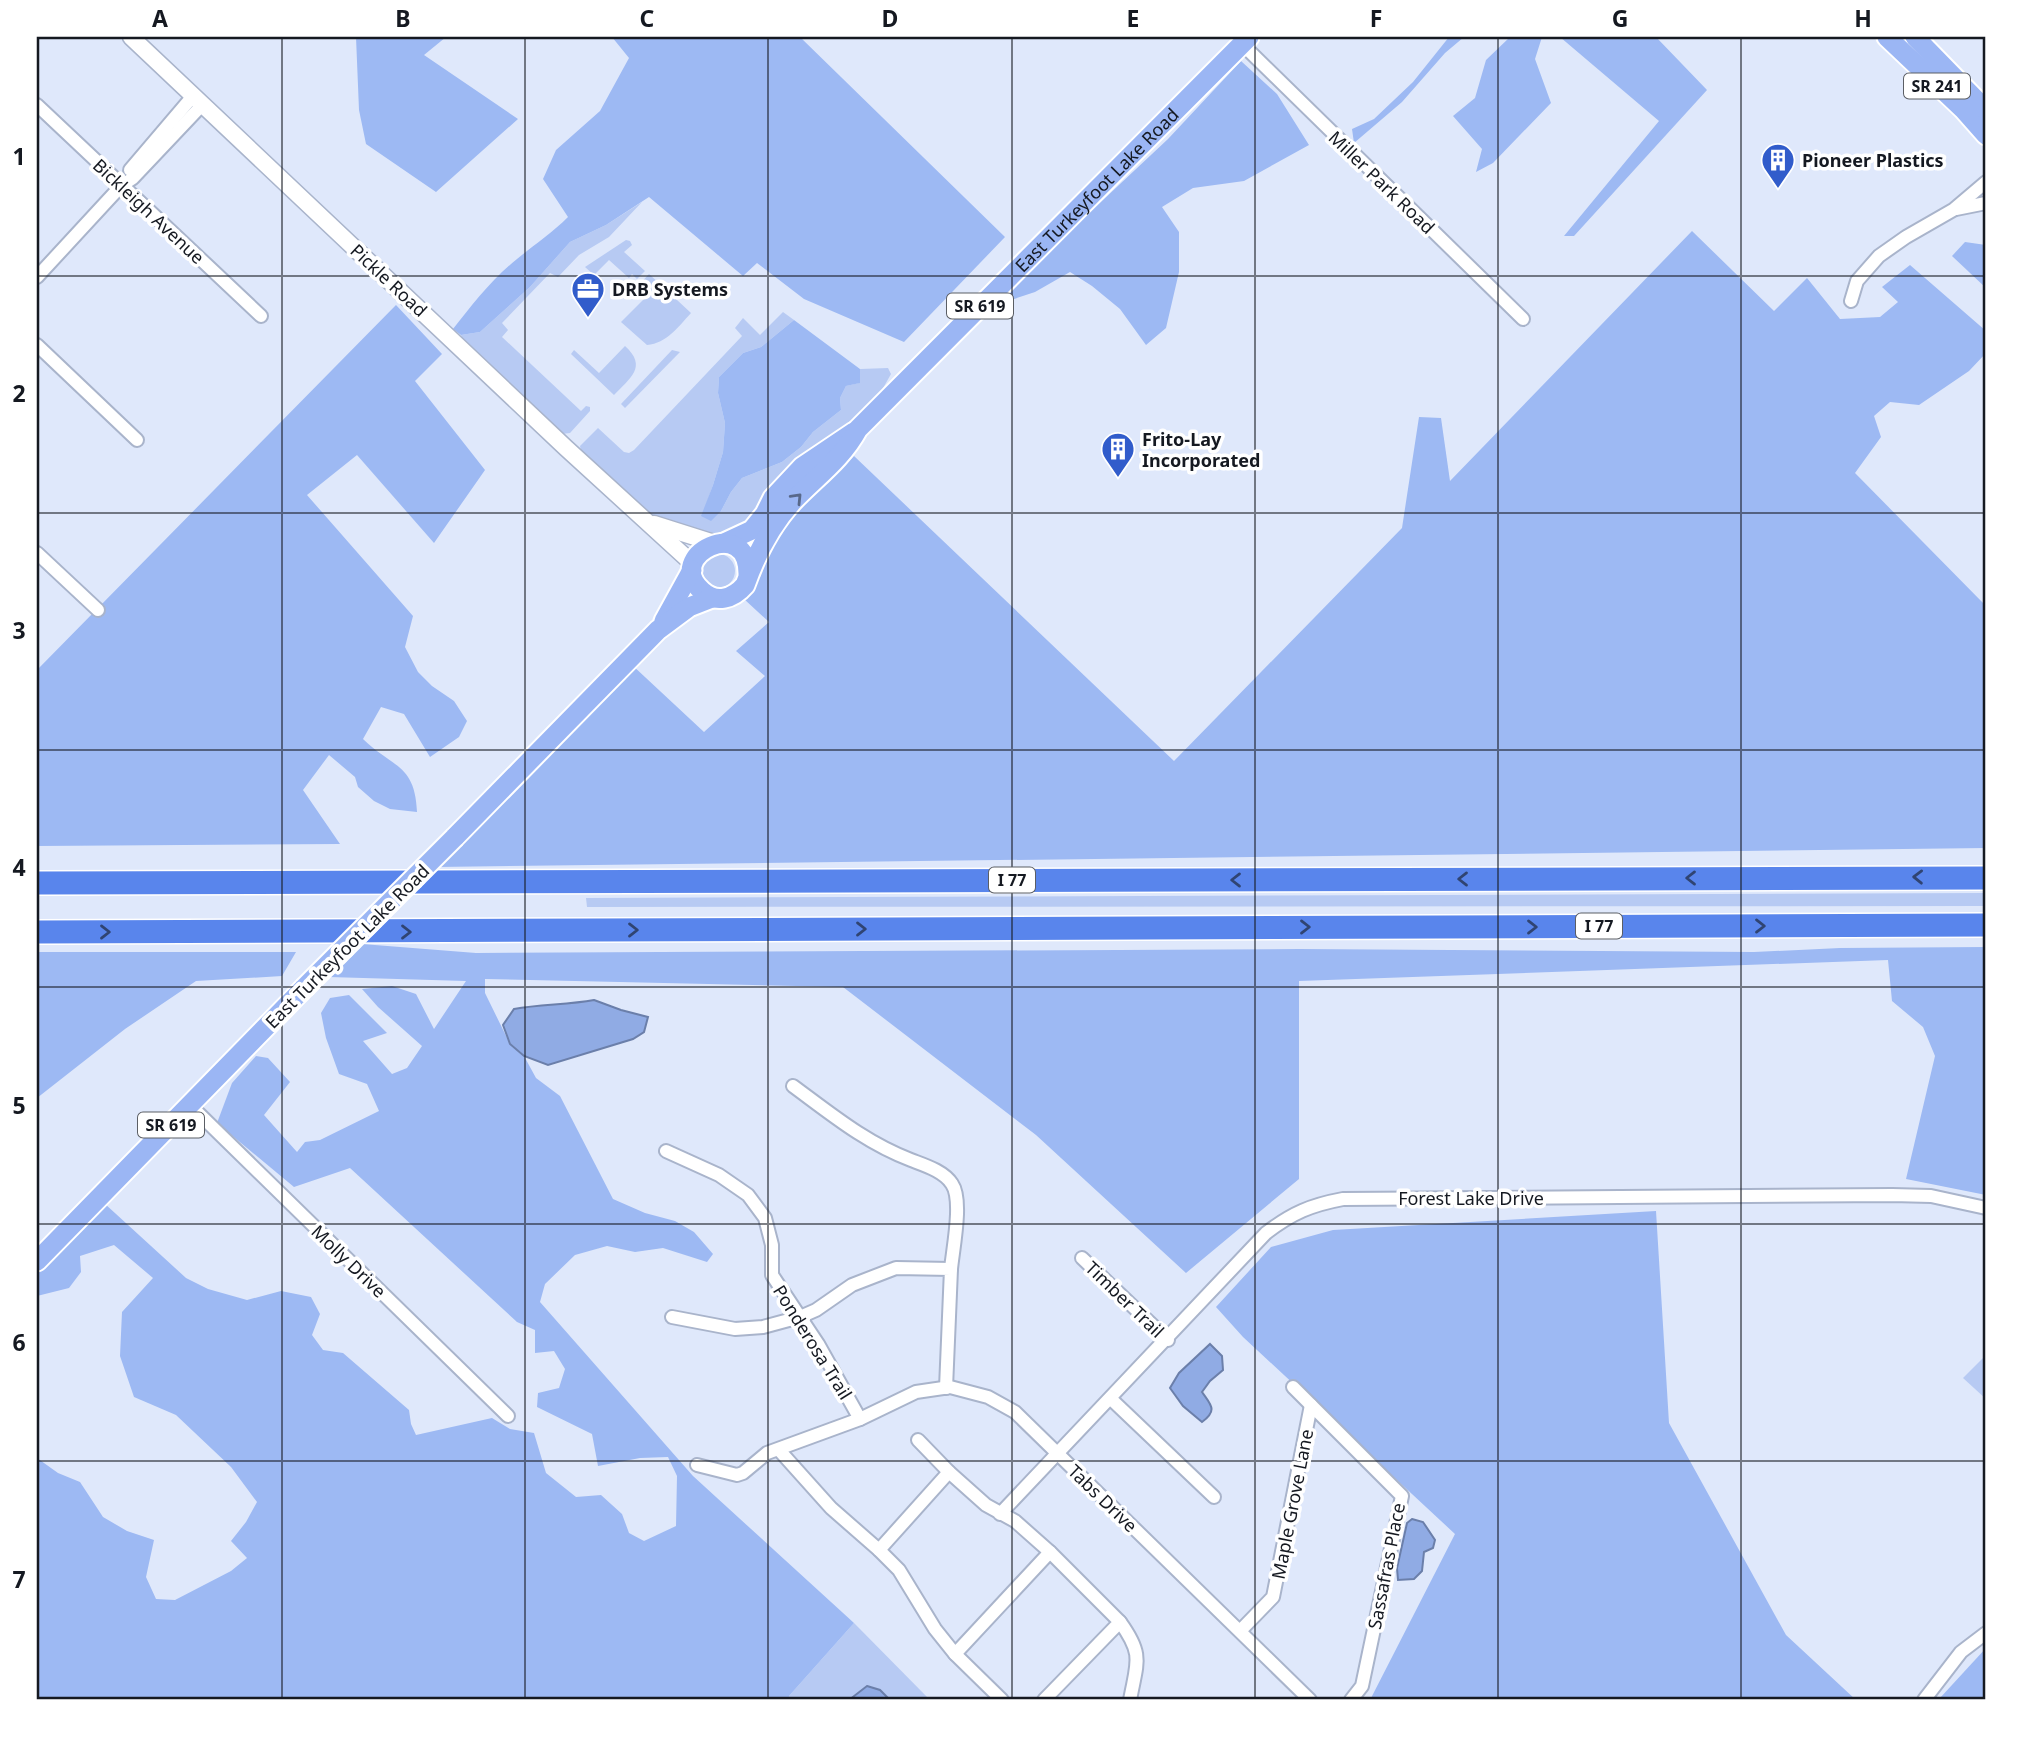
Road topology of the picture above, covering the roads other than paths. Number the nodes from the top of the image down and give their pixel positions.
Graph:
1 (131, 37) edge
2 (1887, 37) edge
3 (1915, 37) edge
4 (1245, 41) edge
5 (198, 100) junction
6 (37, 105) edge
7 (1986, 110) edge
8 (1986, 135) edge
9 (1986, 182) edge
10 (121, 186) junction
11 (1986, 203) edge
12 (1952, 210) junction
13 (37, 276) edge
14 (1852, 301) dead end
15 (261, 316) dead end
16 (1523, 319) dead end
17 (37, 345) edge
18 (858, 429) junction
19 (136, 440) dead end
20 (648, 522) junction
21 (719, 543) junction
22 (38, 557) edge
23 (693, 567) junction
24 (748, 576) junction
25 (712, 598) junction
26 (98, 610) dead end
27 (658, 631) junction
28 (1986, 878) edge
29 (37, 883) edge
30 (1986, 925) edge
31 (37, 932) edge
32 (793, 1086) dead end
33 (190, 1105) junction
34 (666, 1151) dead end
35 (1986, 1208) edge
36 (1082, 1258) dead end
37 (37, 1261) edge
38 (951, 1269) junction
39 (673, 1317) dead end
40 (800, 1317) junction
41 (1168, 1340) junction
42 (1293, 1387) dead end
43 (946, 1388) junction
44 (1111, 1399) junction
45 (1311, 1405) junction
46 (508, 1416) dead end
47 (860, 1419) junction
48 (918, 1440) dead end
49 (779, 1450) junction
50 (1058, 1454) junction
51 (697, 1465) dead end
52 (949, 1472) junction
53 (1214, 1497) dead end
54 (1000, 1514) junction
55 (879, 1550) junction
56 (1050, 1552) junction
57 (1120, 1622) junction
58 (1240, 1632) junction
59 (1986, 1633) edge
60 (955, 1654) junction
61 (1002, 1700) edge
62 (1044, 1700) edge
63 (1130, 1700) edge
64 (1310, 1700) edge
65 (1351, 1700) edge
66 (1924, 1700) edge

1 - 5 street, Pickle Road
2 - 8 main road, SR 241
3 - 7 main road, SR 241
4 - 16 street, Miller Park Road
4 - 18 main road, East Turkeyfoot Lake Road / SR 619
5 - 10 street
5 - 20 street, Pickle Road
6 - 10 street, Bickleigh Avenue
9 - 12 street
10 - 13 street
10 - 15 street, Bickleigh Avenue
11 - 12 street
12 - 14 street
17 - 19 street
18 - 21 main road, East Turkeyfoot Lake Road
24 -> 18 main road, East Turkeyfoot Lake Road
20 - 21 street, Pickle Road
20 - 23 street, Pickle Road
21 - 23 main road
21 - 24 main road
22 - 26 street
23 - 25 main road
23 - 27 main road, East Turkeyfoot Lake Road
24 - 25 main road
25 - 27 main road, East Turkeyfoot Lake Road
27 - 33 main road, East Turkeyfoot Lake Road / SR 619, bridge
28 -> 29 highway, I 77
31 -> 30 highway, I 77
32 - 38 street
33 - 37 main road, East Turkeyfoot Lake Road / SR 619
33 - 46 street, Molly Drive
34 - 40 street, Ponderosa Trail
35 - 41 street, Forest Lake Drive
36 - 41 street, Timber Trail
38 - 40 street
38 - 43 street
39 - 40 street
40 - 47 street, Ponderosa Trail
41 - 44 street, Forest Lake Drive
42 - 45 street, Sassafras Place
43 - 47 street, Tabs Drive
43 - 50 street, Tabs Drive
44 - 50 street, Forest Lake Drive
44 - 53 street
45 - 58 street, Maple Grove Lane
45 - 65 street, Sassafras Place
47 - 49 street, Tabs Drive
48 - 52 street
49 - 51 street, Tabs Drive
49 - 55 street
50 - 54 street, Forest Lake Drive
50 - 58 street, Tabs Drive
52 - 54 street
52 - 55 street
54 - 56 street
55 - 60 street
56 - 57 street
56 - 60 street
57 - 62 street
57 - 63 street
58 - 64 street, Tabs Drive
59 - 66 street
60 - 61 street

